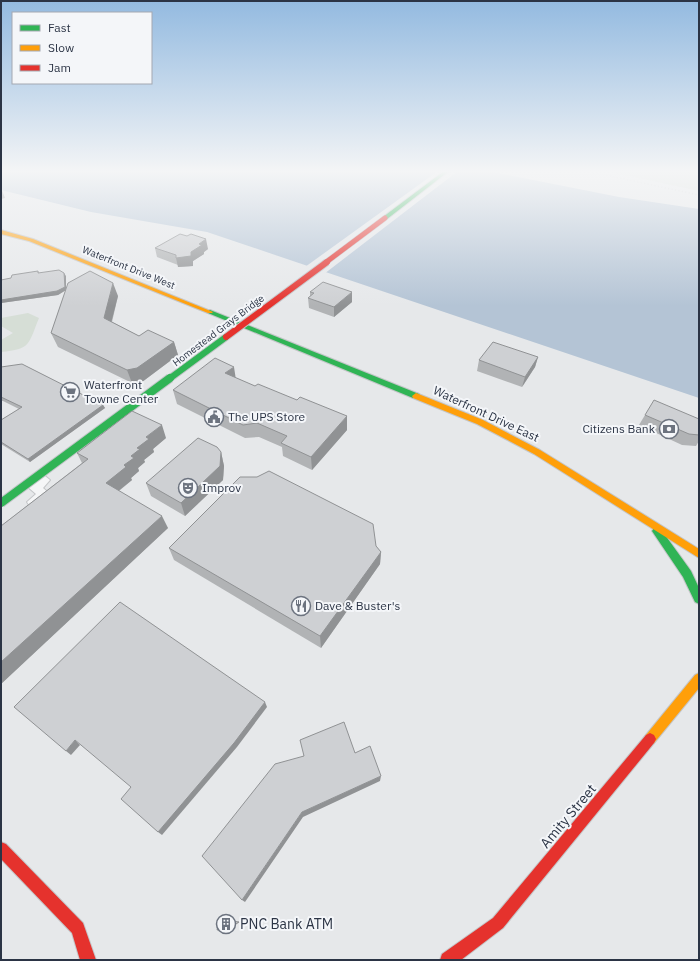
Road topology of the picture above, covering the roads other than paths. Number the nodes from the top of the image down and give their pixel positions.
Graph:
1 (387, 216) edge
2 (1, 232) edge
3 (248, 326) junction
4 (1, 503) edge
5 (27, 507) edge
6 (652, 524) junction
7 (699, 554) edge
8 (699, 599) edge
9 (699, 679) edge
10 (1, 849) edge
11 (88, 960) edge
12 (448, 960) edge

1 - 4 street, Homestead Grays Bridge, bridge
2 - 3 street, Waterfront Drive West
3 - 5 street
3 - 6 street, Waterfront Drive East
6 - 7 street, Waterfront Drive East
6 - 8 street
9 - 12 street, Amity Street
10 - 11 street

